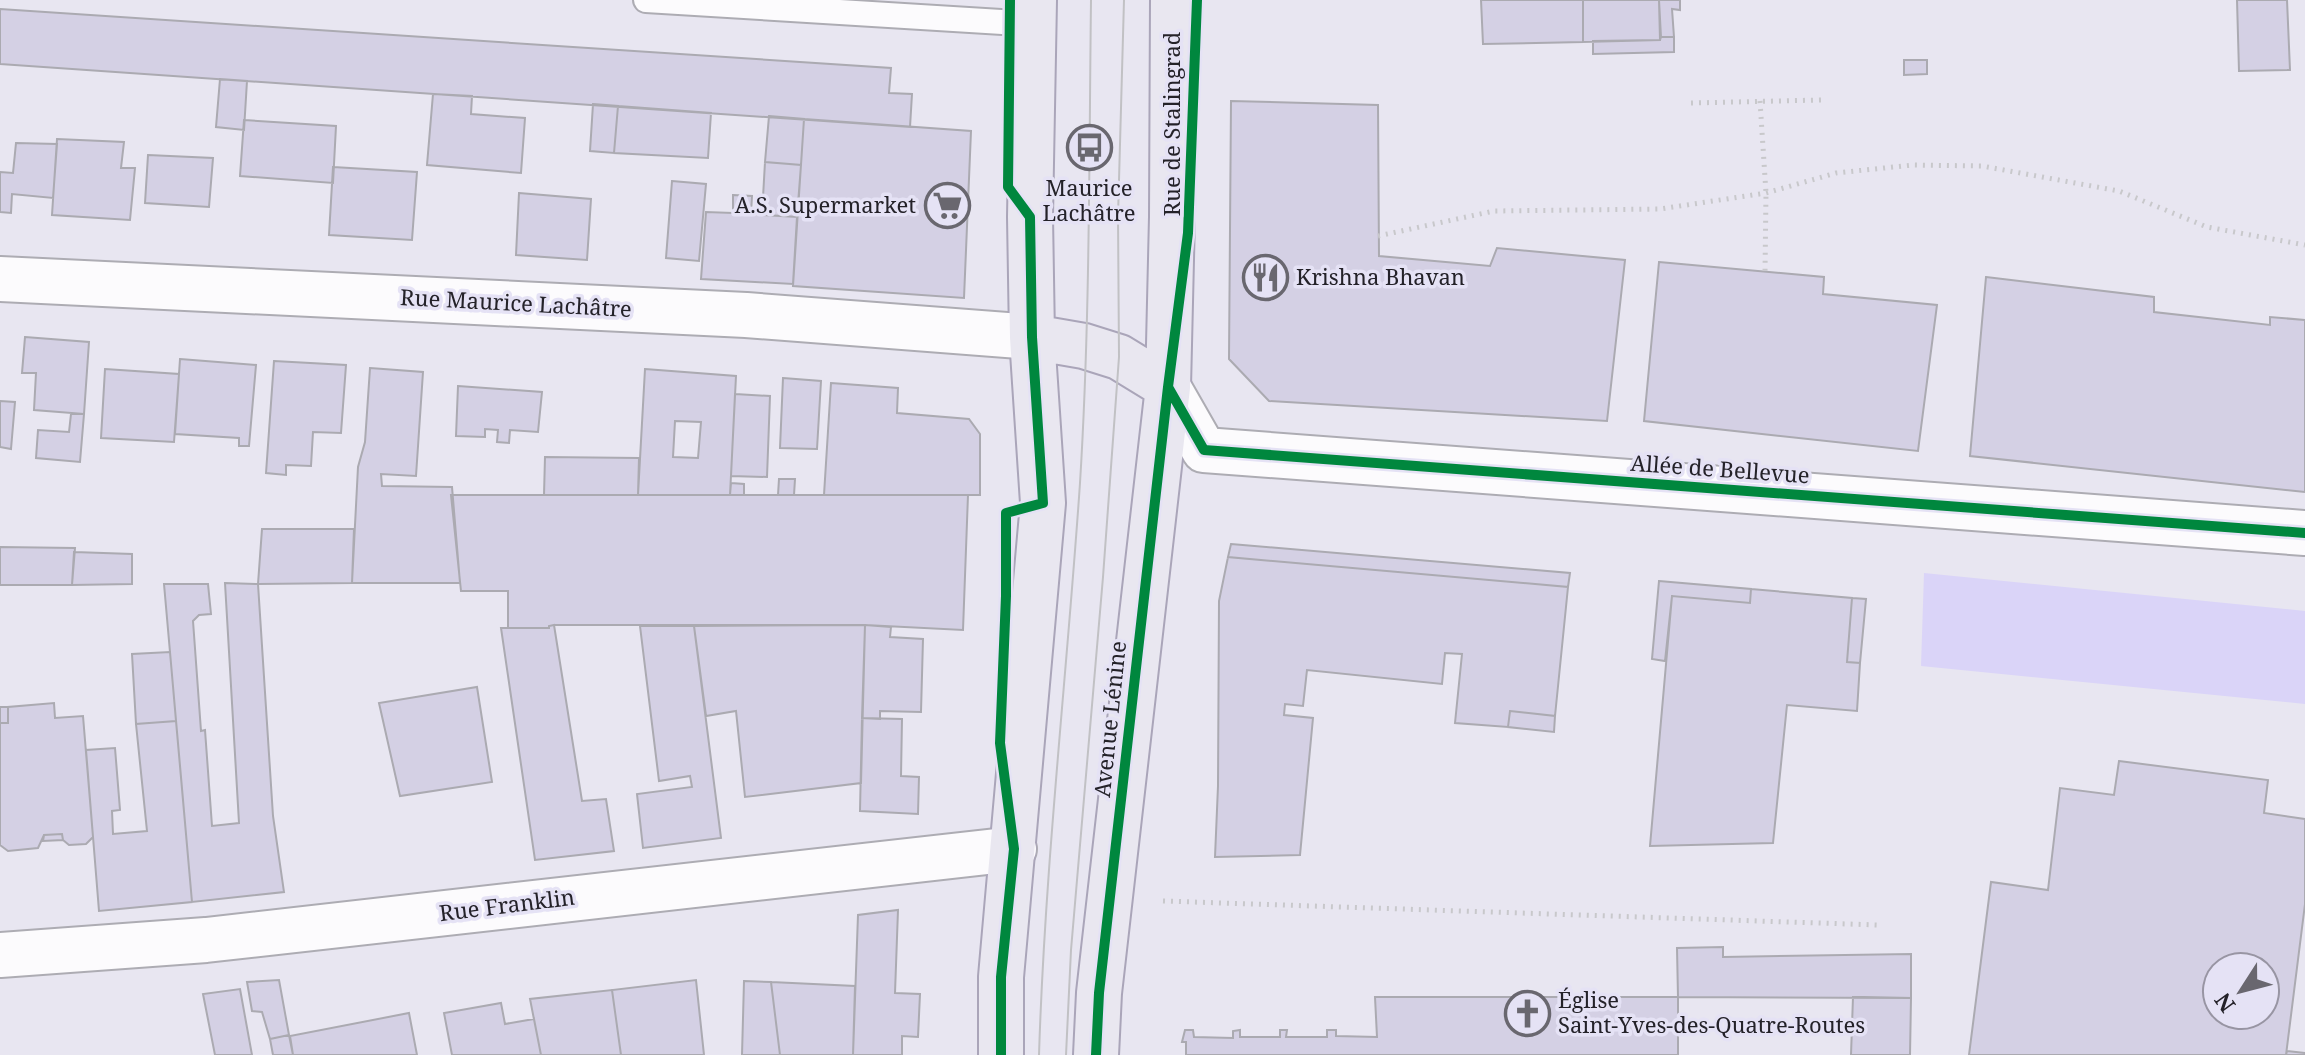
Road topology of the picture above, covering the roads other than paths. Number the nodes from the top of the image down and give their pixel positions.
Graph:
1 (646, 0) edge
2 (1173, 0) edge
3 (1033, 12) edge
4 (0, 279) edge
5 (1032, 337) junction
6 (1168, 387) junction
7 (2305, 533) edge
8 (1014, 849) junction
9 (0, 955) edge
10 (1001, 1055) edge
11 (1096, 1055) edge

1 - 3 lane
2 - 6 main road, Rue de Stalingrad
3 - 5 main road
4 - 5 street, Rue Maurice Lachâtre
5 - 6 main road
5 - 8 main road
6 - 7 street, Allée de Bellevue
6 - 11 main road, Avenue Lénine
8 - 9 street, Rue Franklin
8 - 10 main road

